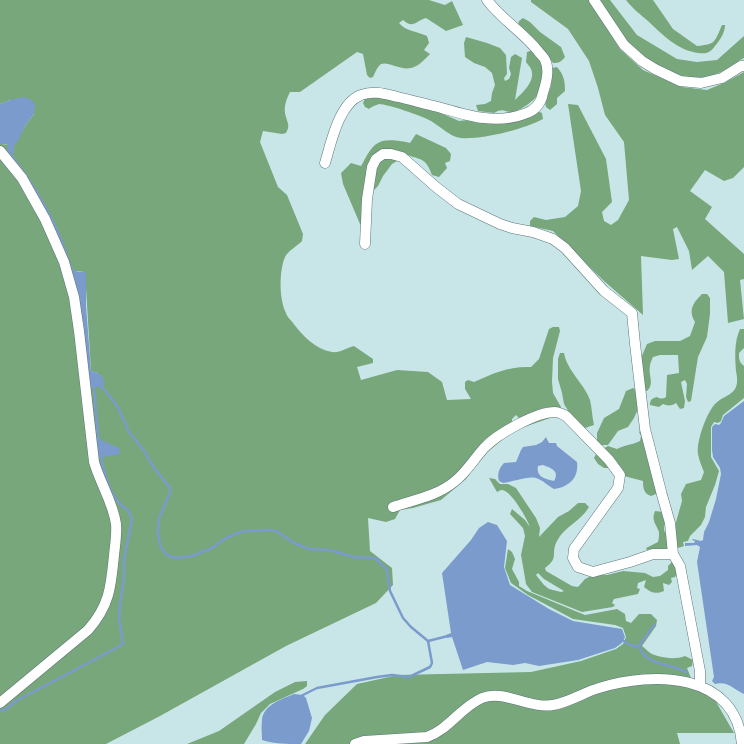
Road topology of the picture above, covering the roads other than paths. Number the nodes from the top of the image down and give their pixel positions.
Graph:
1 (488, 0) edge
2 (594, 0) edge
3 (744, 66) edge
4 (0, 151) edge
5 (325, 163) dead end
6 (365, 244) dead end
7 (393, 507) dead end
8 (673, 554) junction
9 (700, 686) junction
10 (0, 703) edge
11 (355, 744) edge
12 (742, 744) edge

1 - 5 street
2 - 3 street
4 - 10 street
6 - 8 street
7 - 8 street
8 - 9 street
9 - 11 street
9 - 12 street

